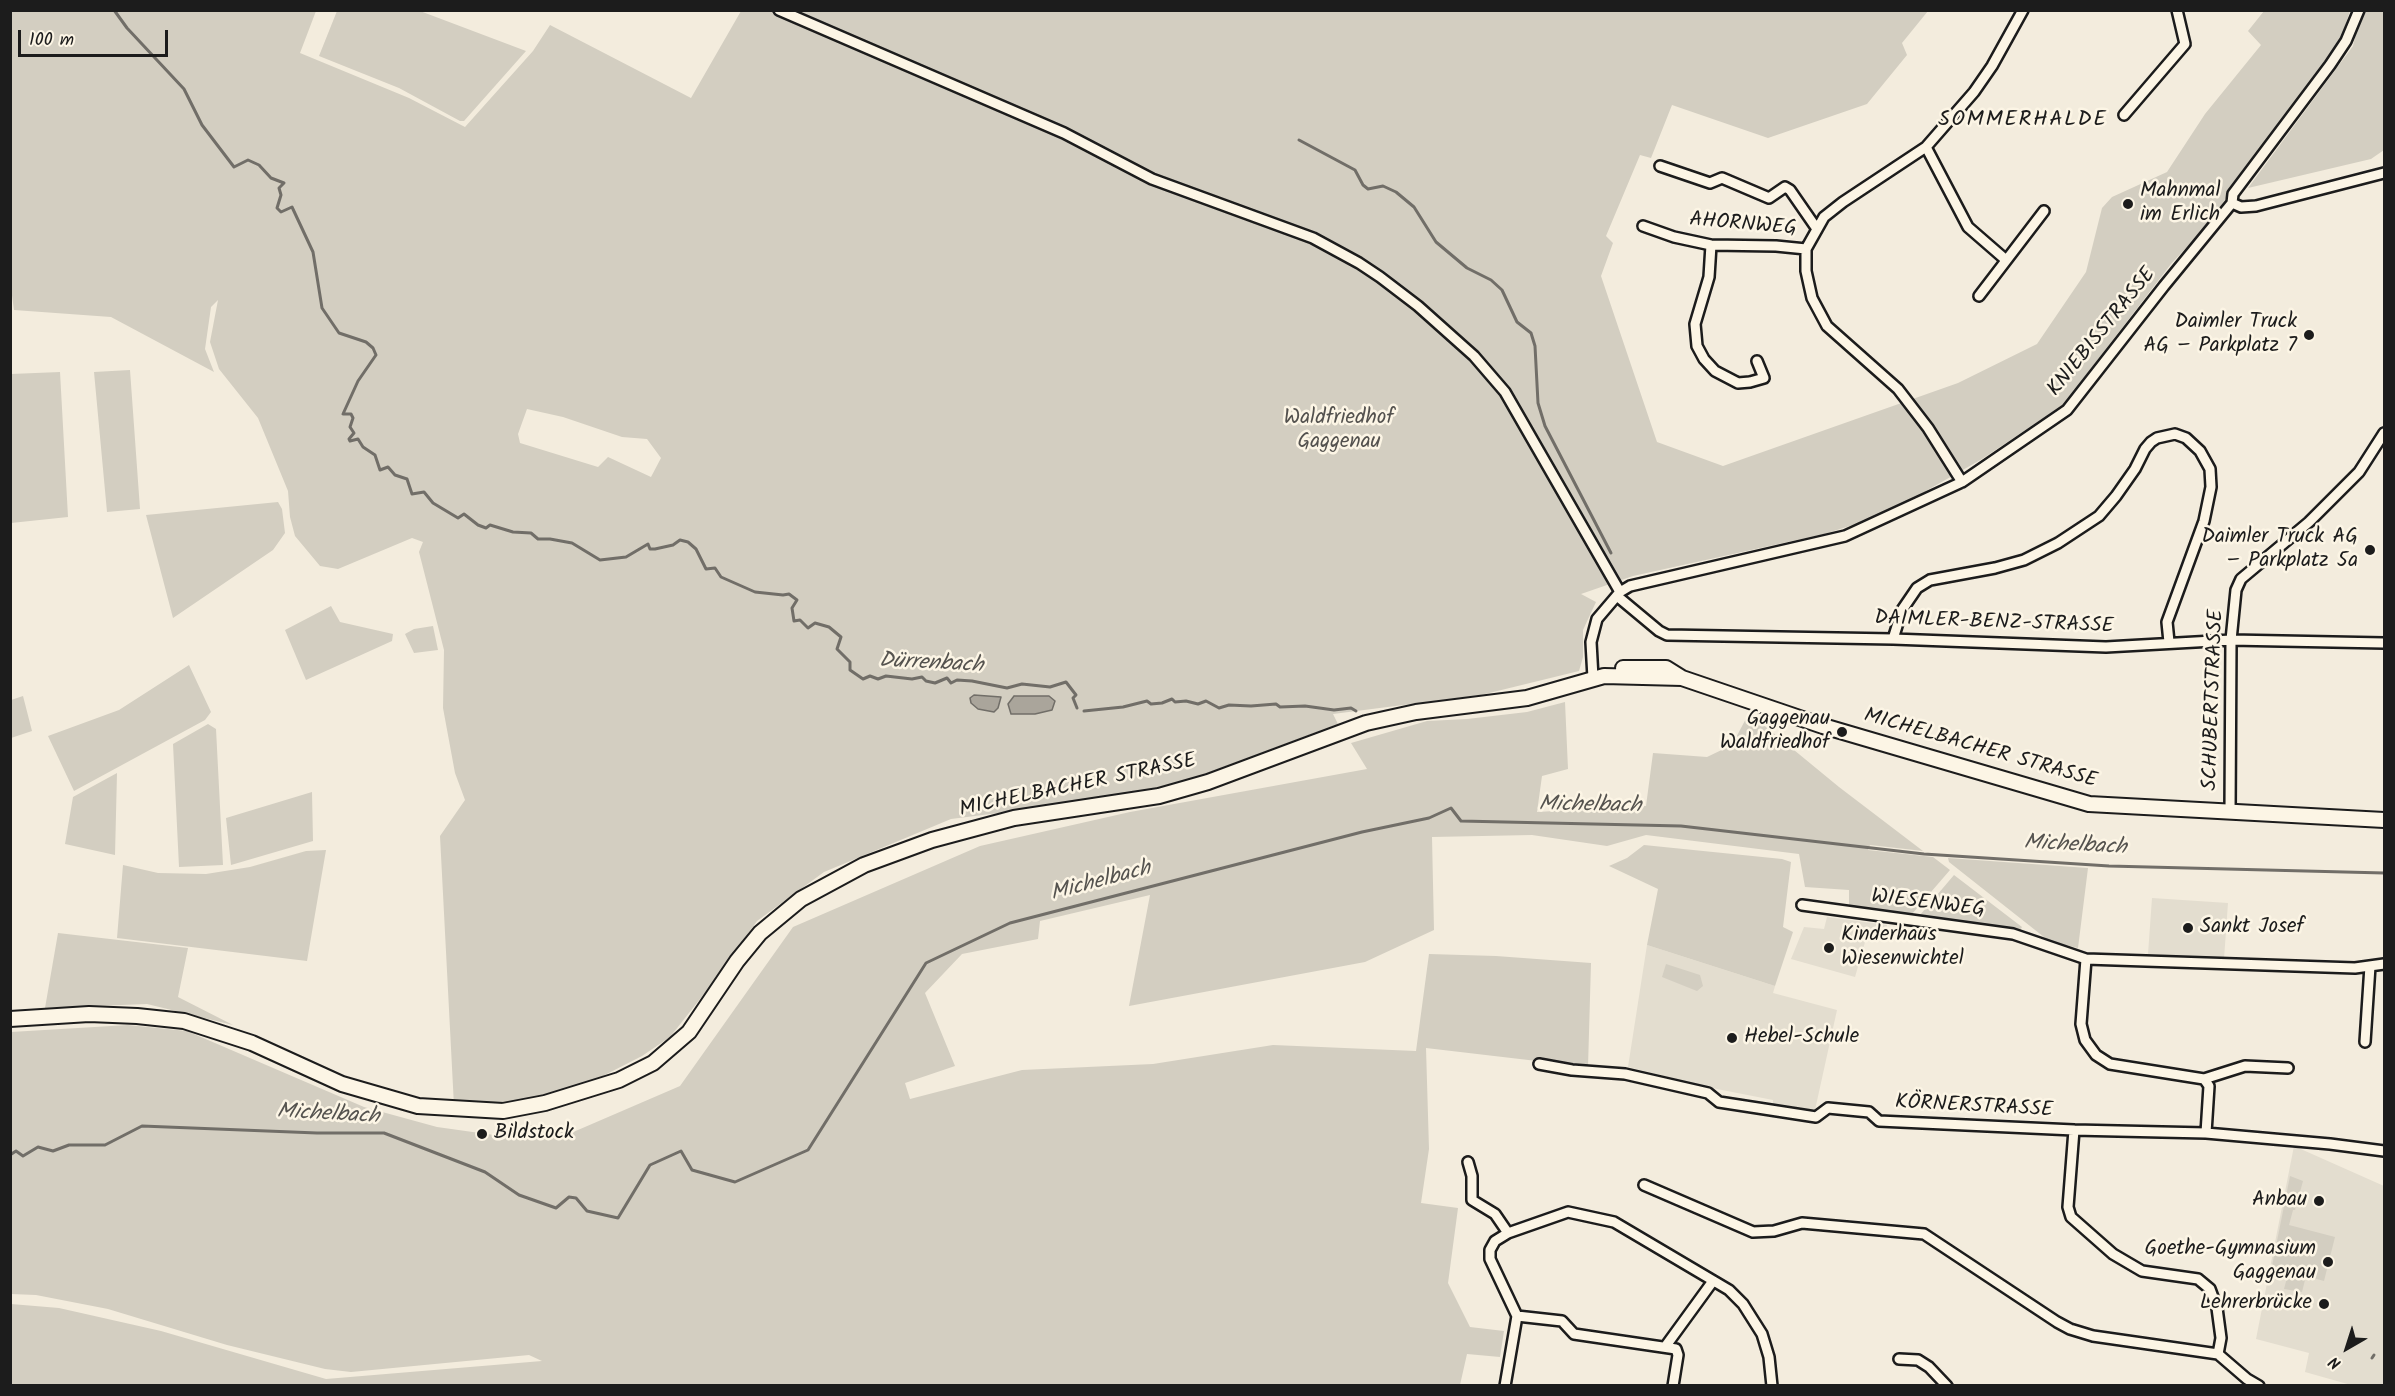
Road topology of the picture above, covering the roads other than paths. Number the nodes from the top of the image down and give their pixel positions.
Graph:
1 (779, 10) edge
2 (2023, 10) edge
3 (2177, 10) edge
4 (2359, 10) edge
5 (2124, 115) dead end
6 (1926, 147) junction
7 (1660, 166) dead end
8 (2385, 173) edge
9 (2232, 203) junction
10 (2044, 211) dead end
11 (1643, 226) dead end
12 (1817, 229) junction
13 (1711, 245) junction
14 (1806, 249) junction
15 (2006, 260) junction
16 (1979, 296) dead end
17 (1757, 361) dead end
18 (2384, 437) edge
19 (1962, 482) junction
20 (1619, 594) junction
21 (1893, 639) junction
22 (2230, 640) junction
23 (2169, 642) junction
24 (2385, 643) edge
25 (1599, 677) junction
26 (2230, 812) junction
27 (2385, 820) edge
28 (1802, 905) dead end
29 (2086, 959) junction
30 (2385, 964) edge
31 (2370, 966) junction
32 (10, 1019) edge
33 (2365, 1042) dead end
34 (1539, 1064) dead end
35 (2288, 1068) dead end
36 (2205, 1079) junction
37 (2074, 1130) junction
38 (2206, 1133) junction
39 (2385, 1151) edge
40 (1468, 1162) dead end
41 (1644, 1185) dead end
42 (1508, 1233) junction
43 (1713, 1281) junction
44 (1517, 1316) junction
45 (1665, 1347) junction
46 (2218, 1354) junction
47 (1899, 1359) dead end
48 (1505, 1386) edge
49 (1672, 1386) edge
50 (1772, 1386) edge
51 (1947, 1386) edge
52 (2259, 1386) edge

1 - 20 street
2 - 6 street
3 - 5 street
4 - 9 street, KNIEBISSTRASSE
6 - 12 street
6 - 15 street
7 - 12 street, AHORNWEG
8 - 9 street
9 - 19 street, KNIEBISSTRASSE
10 - 15 street
11 - 13 street, AHORNWEG
12 - 14 street
13 - 14 street, AHORNWEG
13 - 17 street
14 - 19 street
15 - 16 street
18 - 22 street, SCHUBERTSTRASSE
19 - 20 street, KNIEBISSTRASSE
20 - 21 street, DAIMLER-BENZ-STRASSE
20 - 25 street, KNIEBISSTRASSE
21 - 23 street, DAIMLER-BENZ-STRASSE
21 - 23 street
22 - 23 street, DAIMLER-BENZ-STRASSE
22 - 24 street, DAIMLER-BENZ-STRASSE
22 - 26 street, SCHUBERTSTRASSE
25 - 26 main road, MICHELBACHER STRASSE
25 - 32 main road, MICHELBACHER STRASSE
26 - 27 main road, MICHELBACHER STRASSE
28 - 29 street, WIESENWEG
29 - 31 street, WIESENWEG
29 - 36 street
30 - 31 street, WIESENWEG
31 - 33 street
34 - 37 street, KÖRNERSTRASSE
35 - 36 street
36 - 38 street
37 - 38 street, KÖRNERSTRASSE
37 - 46 street
38 - 39 street, KÖRNERSTRASSE
40 - 42 street
41 - 46 street
42 - 43 street
42 - 44 street
43 - 45 street
43 - 50 street
44 - 45 street
44 - 48 street
45 - 49 street
46 - 52 street
47 - 51 street

